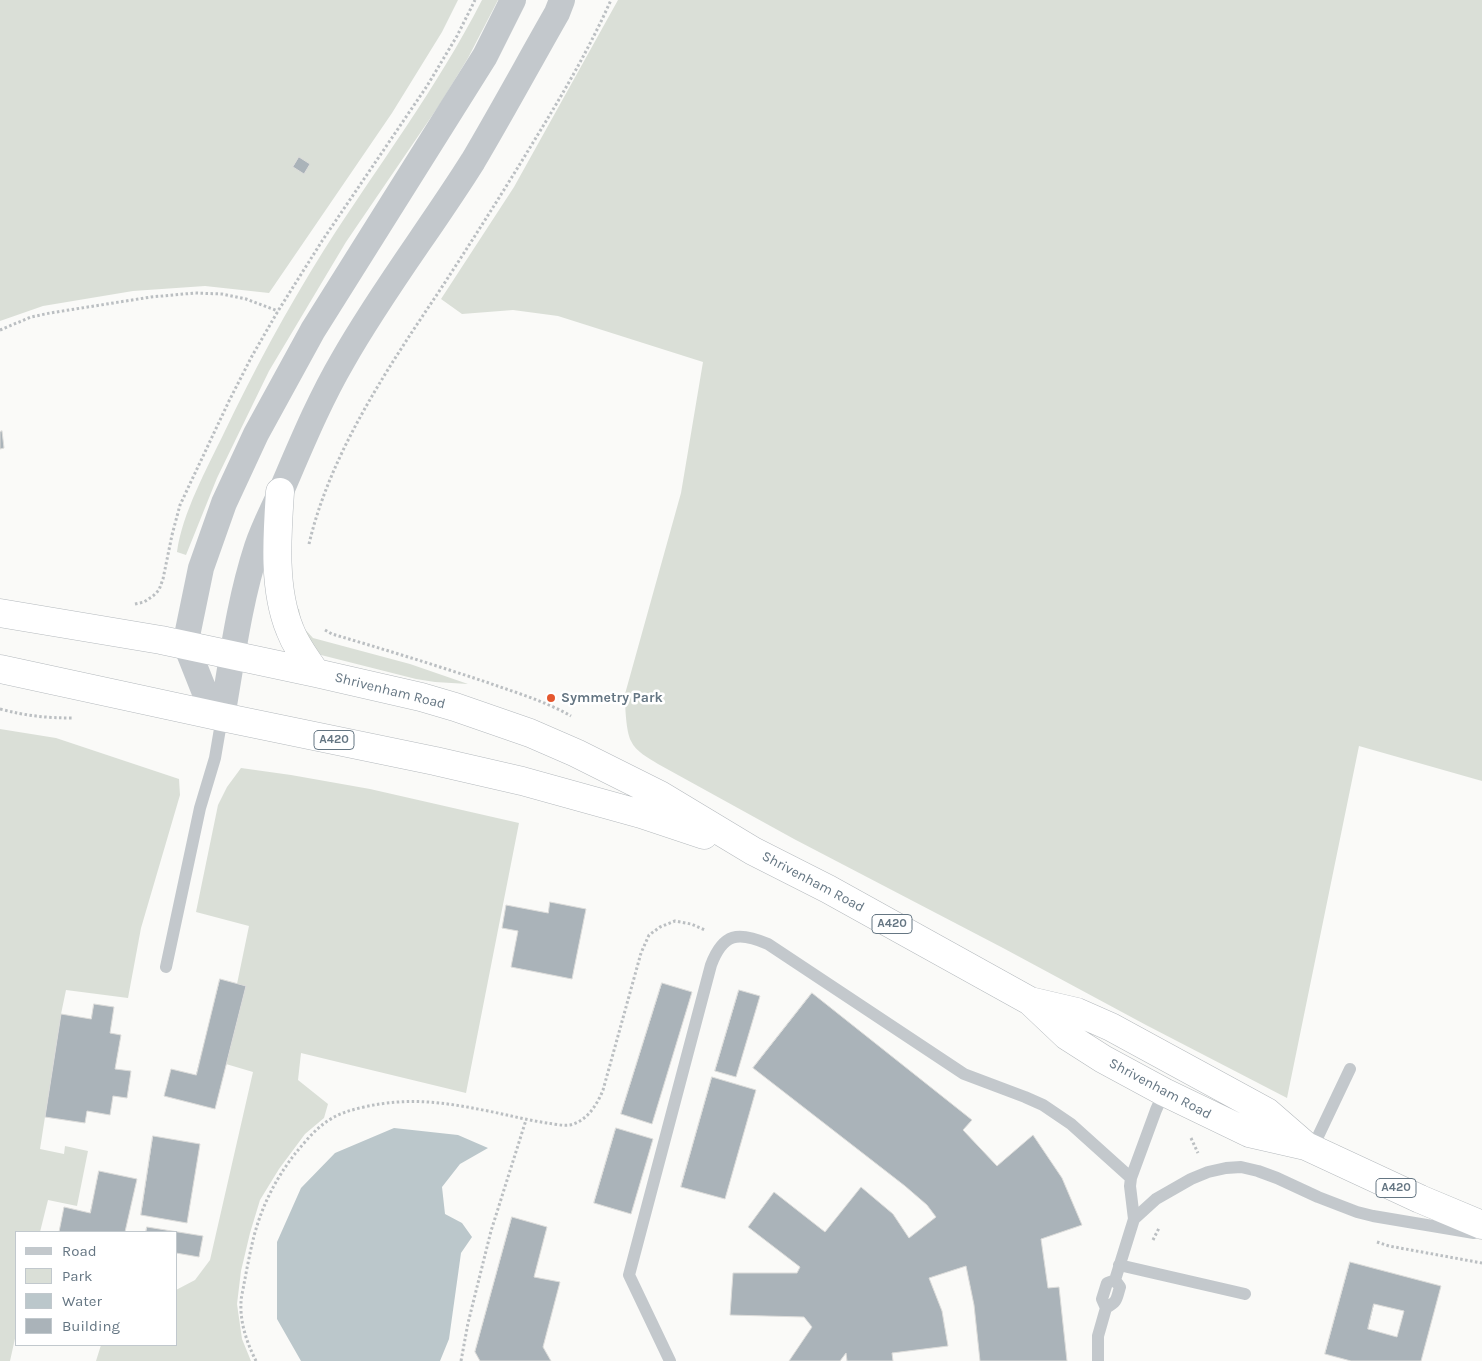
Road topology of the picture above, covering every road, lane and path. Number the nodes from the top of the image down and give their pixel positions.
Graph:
1 (512, 0) edge
2 (562, 0) edge
3 (611, 0) edge
4 (278, 310) dead end
5 (0, 330) edge
6 (280, 492) junction
7 (307, 553) dead end
8 (0, 613) edge
9 (321, 628) dead end
10 (186, 644) junction
11 (233, 654) junction
12 (0, 669) edge
13 (316, 673) junction
14 (0, 709) edge
15 (222, 717) junction
16 (573, 717) dead end
17 (81, 718) dead end
18 (753, 850) junction
19 (724, 942) junction
20 (166, 967) dead end
21 (1030, 1001) junction
22 (1350, 1069) dead end
23 (1196, 1073) junction
24 (1160, 1101) junction
25 (526, 1120) junction
26 (1309, 1148) junction
27 (1208, 1172) junction
28 (1131, 1178) junction
29 (1134, 1219) junction
30 (1163, 1222) dead end
31 (1482, 1225) edge
32 (1482, 1234) edge
33 (1374, 1240) dead end
34 (1125, 1246) junction
35 (1482, 1263) edge
36 (1119, 1265) junction
37 (1245, 1294) dead end
38 (256, 1361) edge
39 (461, 1361) edge
40 (670, 1361) edge
41 (1098, 1361) edge

1 - 10 street
2 - 6 street
3 - 7 path
4 - 5 path
6 - 11 street
6 - 13 highway
8 - 10 highway, Shrivenham Road / A420
9 - 16 path
10 - 11 highway, Shrivenham Road / A420
10 - 15 street
11 - 13 highway, Shrivenham Road / A420
11 - 15 street
12 - 15 highway, Shrivenham Road / A420
13 - 18 highway, Shrivenham Road / A420
14 - 17 path
15 - 18 highway, Shrivenham Road / A420
15 - 20 lane
18 - 21 highway, Shrivenham Road / A420
19 - 25 path
19 - 28 lane
19 - 40 lane
21 - 23 highway, Shrivenham Road / A420
21 - 24 highway, Shrivenham Road / A420
22 - 26 lane
23 - 24 highway
23 - 26 highway, Shrivenham Road / A420
24 - 26 highway, Shrivenham Road / A420
24 - 27 path
24 - 28 lane
25 - 38 path
25 - 39 path
26 - 31 highway, Shrivenham Road / A420
27 - 29 lane
27 - 32 lane
28 - 29 lane
29 - 34 lane
30 - 34 path
33 - 35 path
34 - 36 lane
36 - 37 lane
36 - 41 lane

